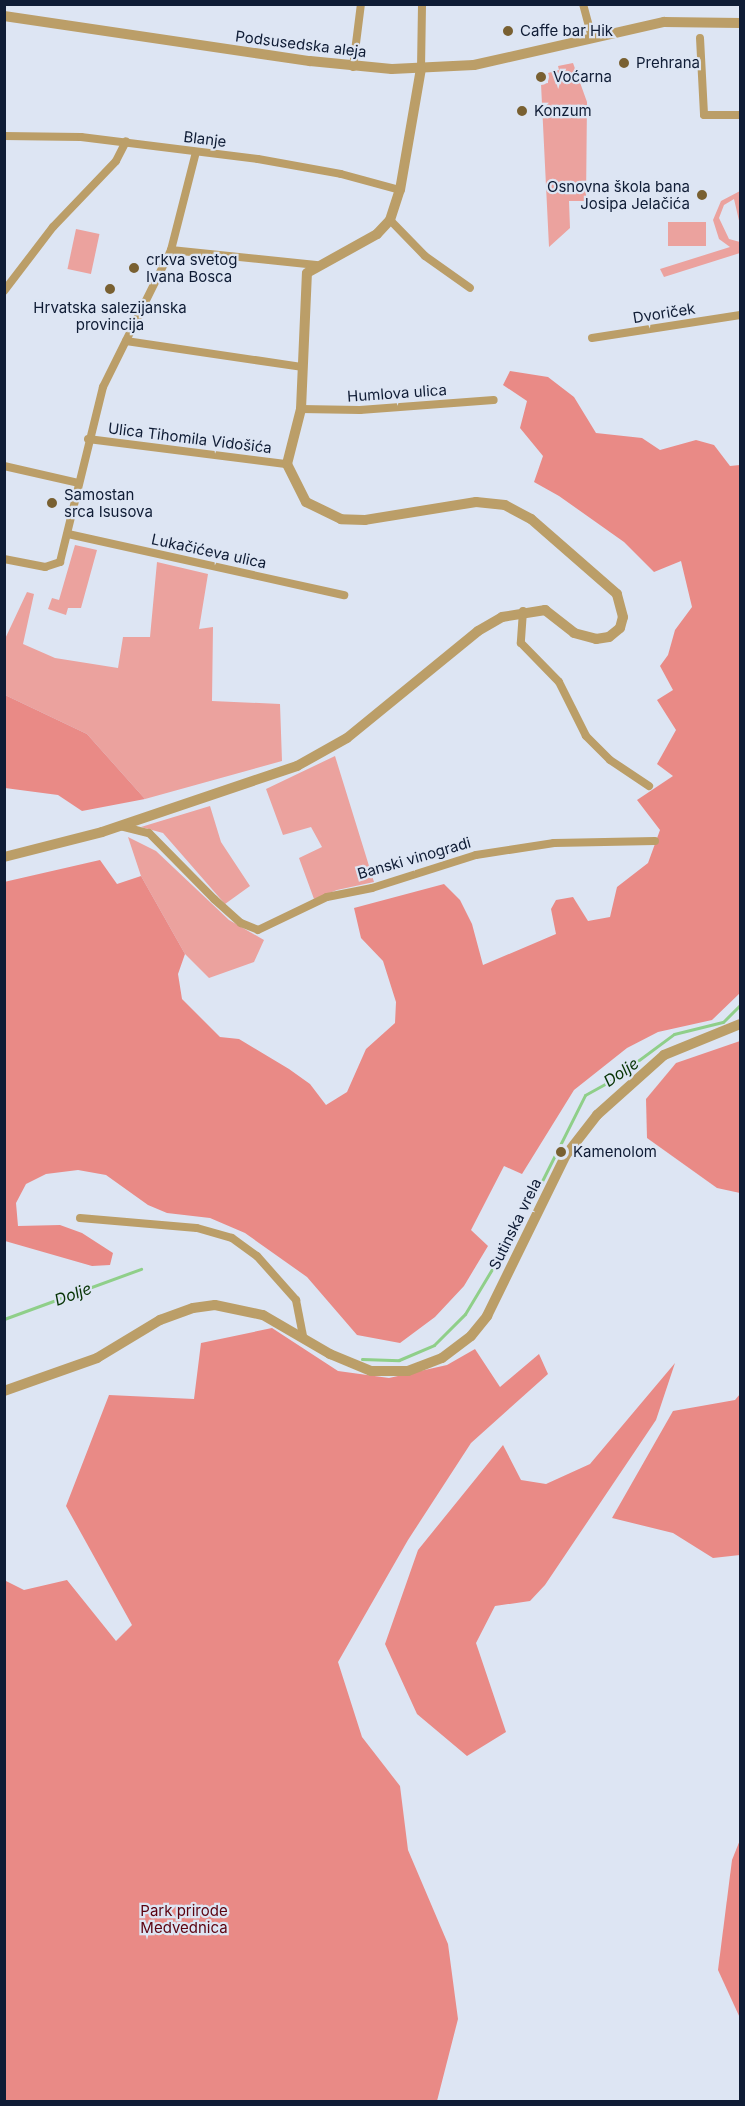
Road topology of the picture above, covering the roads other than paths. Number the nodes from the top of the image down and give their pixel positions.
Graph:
1 (361, 4) edge
2 (422, 4) edge
3 (584, 4) edge
4 (4, 16) edge
5 (741, 23) edge
6 (592, 38) junction
7 (700, 38) dead end
8 (353, 67) junction
9 (421, 69) junction
10 (741, 115) edge
11 (4, 136) edge
12 (126, 141) junction
13 (196, 152) junction
14 (400, 190) junction
15 (390, 220) junction
16 (171, 250) junction
17 (316, 265) junction
18 (470, 288) dead end
19 (4, 291) edge
20 (741, 315) edge
21 (592, 338) dead end
22 (126, 341) junction
23 (303, 367) junction
24 (495, 400) dead end
25 (301, 409) junction
26 (88, 439) junction
27 (287, 464) junction
28 (4, 466) edge
29 (78, 483) junction
30 (68, 534) junction
31 (4, 559) edge
32 (344, 595) dead end
33 (524, 611) junction
34 (649, 786) dead end
35 (120, 826) junction
36 (655, 841) dead end
37 (4, 857) edge
38 (741, 1024) edge
39 (80, 1218) dead end
40 (303, 1336) junction
41 (4, 1391) edge

1 - 8 street
2 - 9 street
3 - 6 street
4 - 8 street, Podsusedska aleja
5 - 6 street, Podsusedska aleja
6 - 9 street, Podsusedska aleja
7 - 10 street
8 - 9 street, Podsusedska aleja
9 - 14 street
11 - 12 street, Blanje
12 - 13 street, Blanje
12 - 19 street
13 - 14 street, Blanje
13 - 16 street
14 - 15 street
15 - 17 street
15 - 18 street
16 - 17 street
16 - 22 street
17 - 23 street
20 - 21 street, Dvoriček
22 - 23 street
22 - 26 street
23 - 25 street
24 - 25 street, Humlova ulica
25 - 27 street
26 - 27 street, Ulica Tihomila Vidošića
26 - 29 street
27 - 33 street
28 - 29 street
29 - 30 street
30 - 31 street
30 - 32 street, Lukačićeva ulica
33 - 34 street
33 - 35 street, Banski vinogradi
35 - 36 street, Banski vinogradi
35 - 37 street, Banski vinogradi
38 - 40 street, Sutinska vrela
39 - 40 street
40 - 41 street, Sutinska vrela

